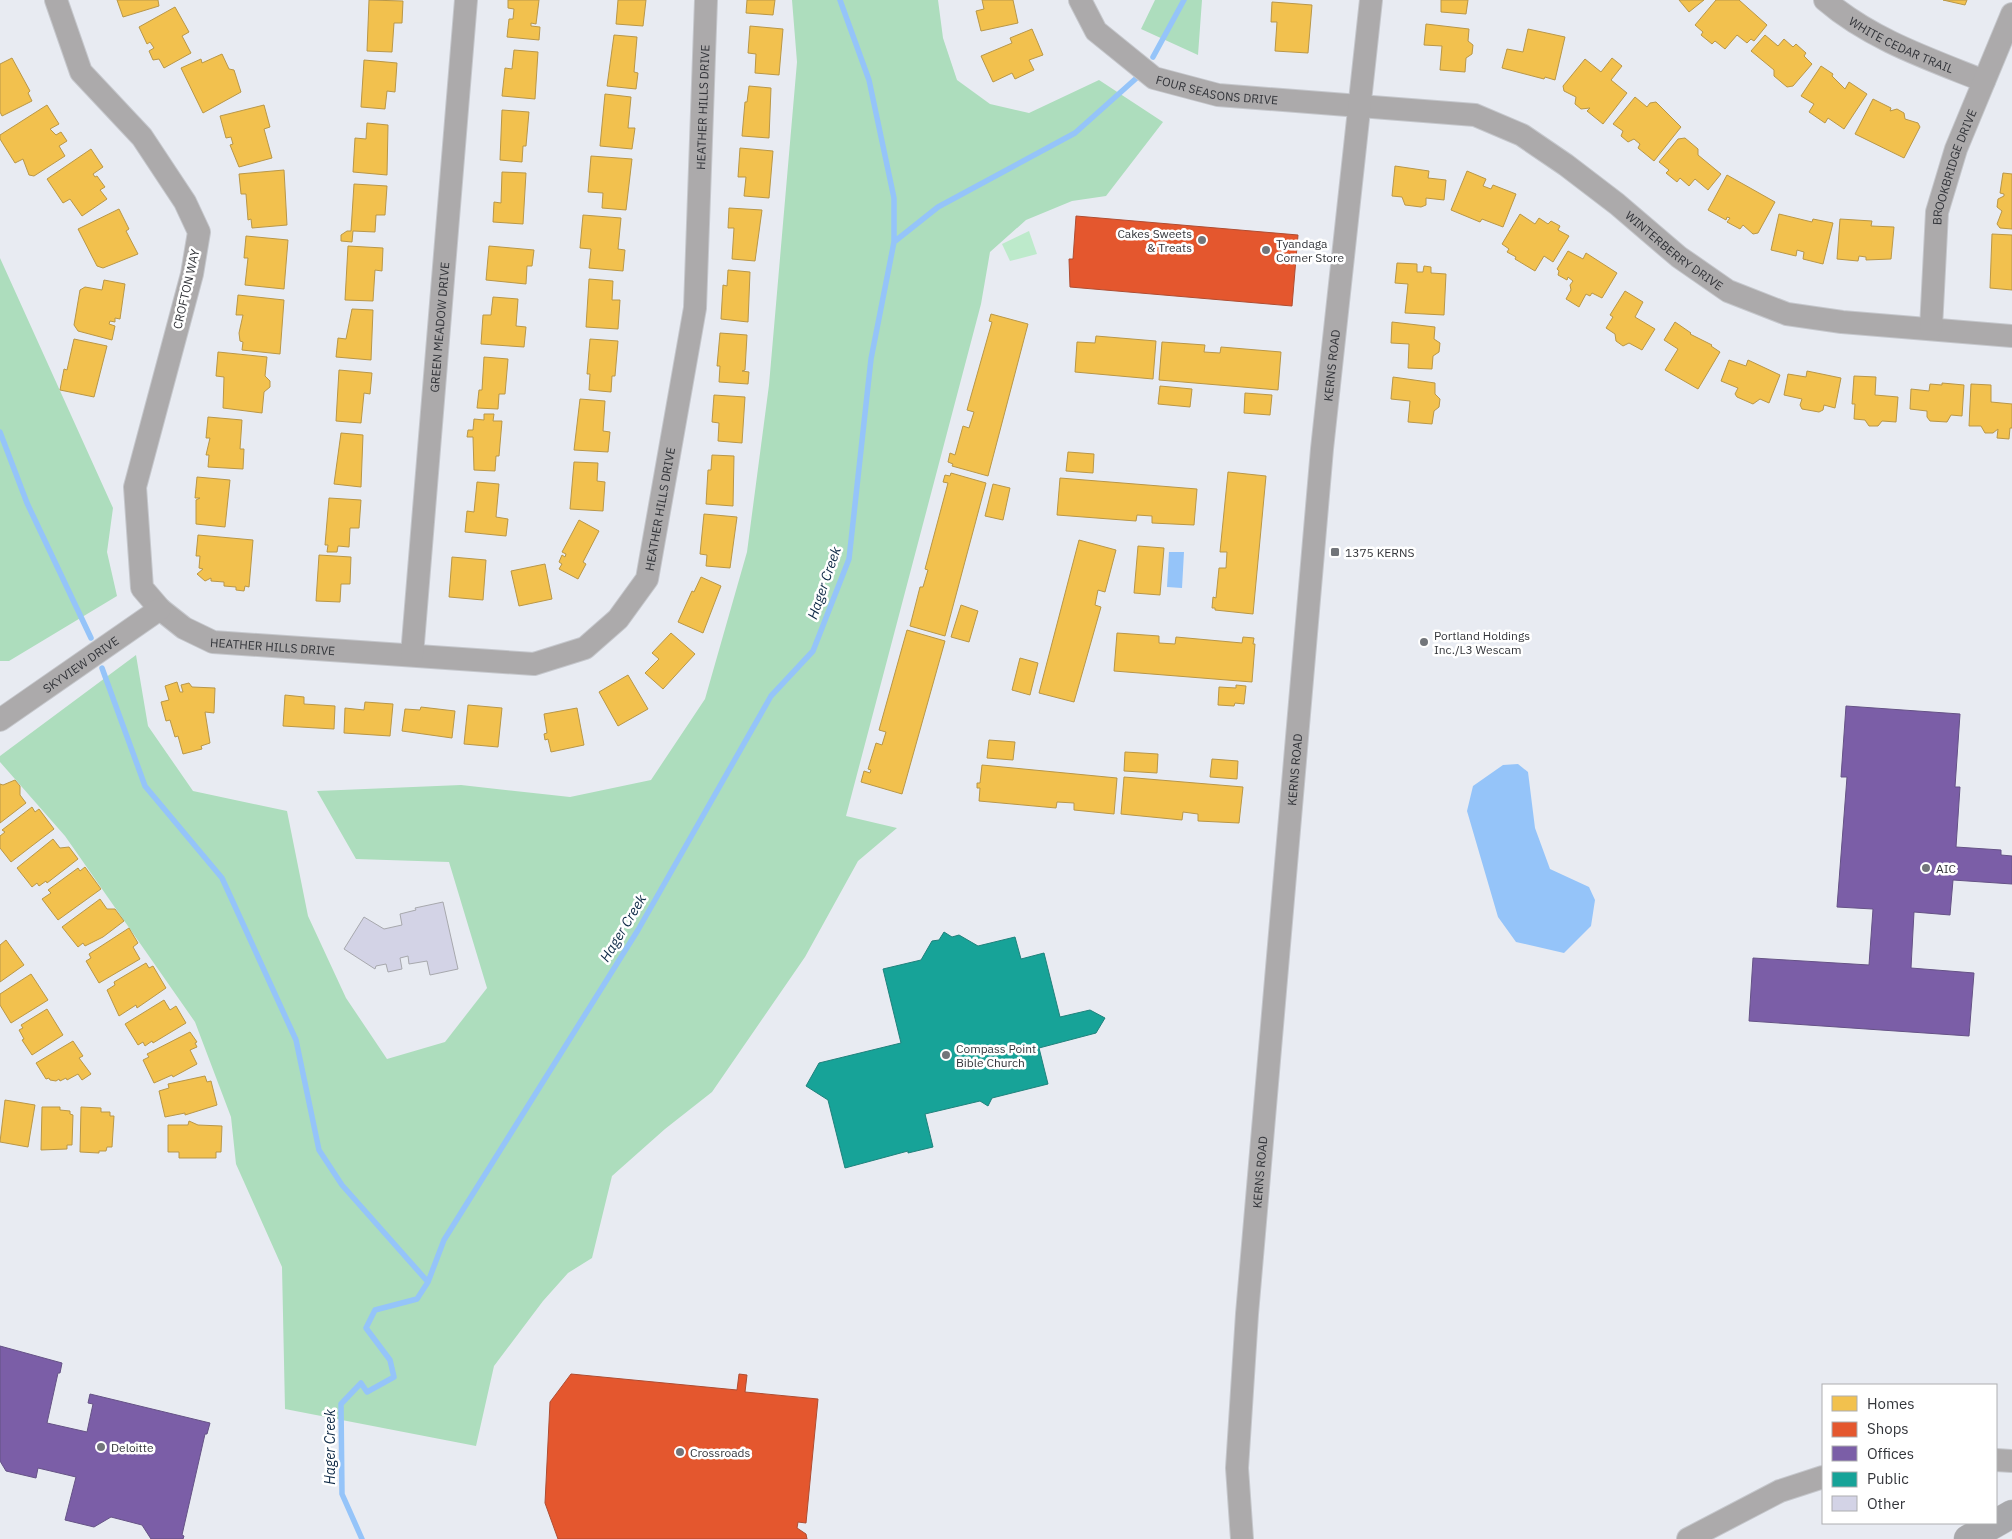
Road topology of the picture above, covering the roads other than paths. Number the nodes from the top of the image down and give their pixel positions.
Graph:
1 (56, 0) edge
2 (466, 0) edge
3 (706, 0) edge
4 (1080, 0) edge
5 (1371, 0) edge
6 (1824, 0) edge
7 (2012, 14) edge
8 (1984, 81) junction
9 (1361, 104) junction
10 (1931, 328) junction
11 (2012, 336) edge
12 (160, 609) junction
13 (412, 655) junction
14 (0, 720) edge
15 (1997, 1460) edge
16 (2012, 1461) edge
17 (1822, 1477) edge
18 (2012, 1514) edge
19 (1997, 1523) edge
20 (1994, 1524) edge
21 (1242, 1539) edge
22 (1688, 1539) edge
23 (1968, 1539) edge

1 - 12 street, CROFTON WAY
2 - 13 street, GREEN MEADOW DRIVE
3 - 13 street, HEATHER HILLS DRIVE
4 - 9 street, FOUR SEASONS DRIVE
5 - 9 street, KERNS ROAD
6 - 8 street, WHITE CEDAR TRAIL
7 - 8 street, BROOKBRIDGE DRIVE
8 - 10 street, BROOKBRIDGE DRIVE
9 - 10 street, WINTERBERRY DRIVE
9 - 21 street, KERNS ROAD
10 - 11 street, WINTERBERRY DRIVE
12 - 13 street, HEATHER HILLS DRIVE
12 - 14 street, SKYVIEW DRIVE
15 - 16 street
17 - 22 street
18 - 19 highway
20 - 23 highway

